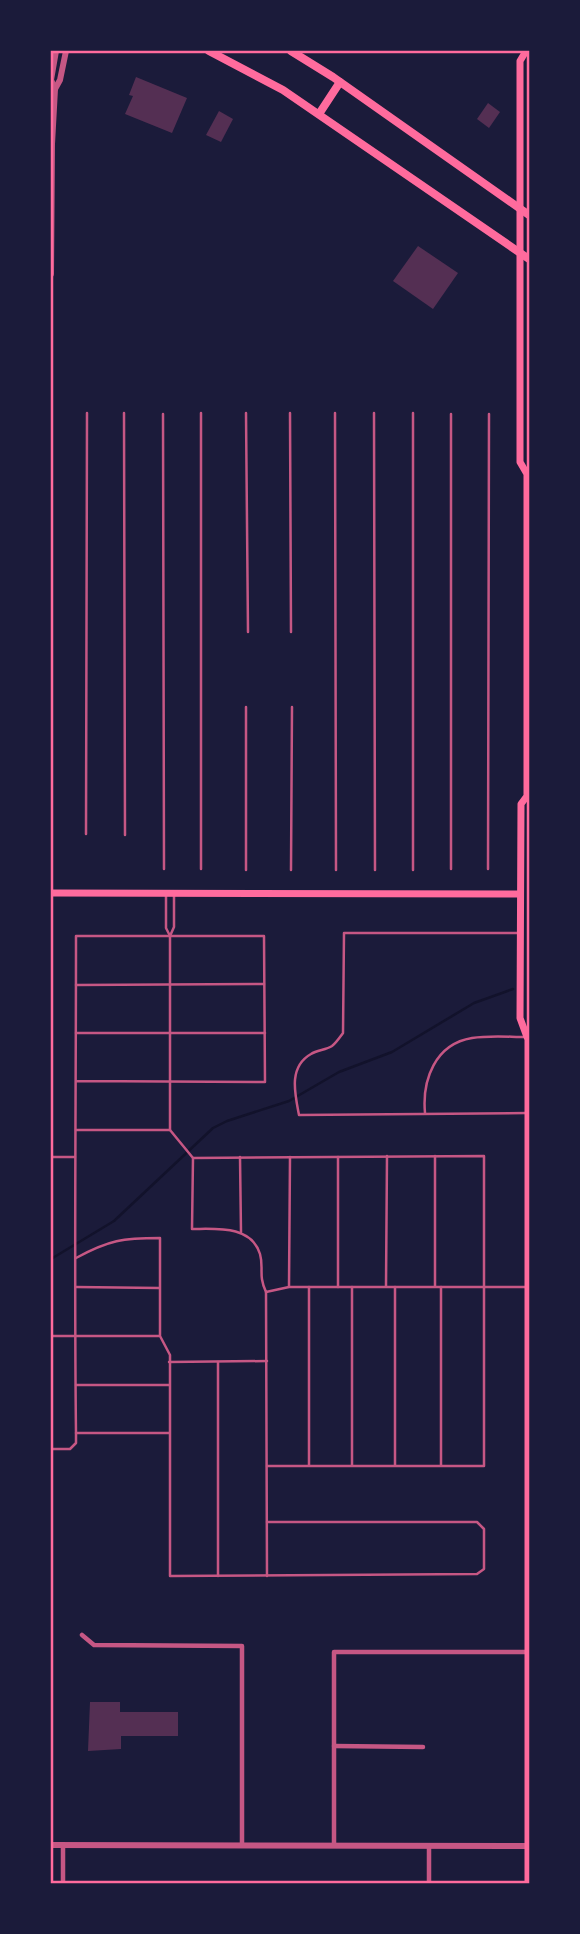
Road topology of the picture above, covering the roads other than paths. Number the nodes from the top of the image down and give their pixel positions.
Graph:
1 (56, 51) edge
2 (66, 51) edge
3 (209, 51) edge
4 (291, 51) edge
5 (528, 52) edge
6 (340, 82) junction
7 (55, 89) junction
8 (319, 114) junction
9 (520, 208) junction
10 (529, 215) edge
11 (520, 252) junction
12 (529, 259) edge
13 (51, 274) edge
14 (87, 413) dead end
15 (124, 413) dead end
16 (246, 413) dead end
17 (290, 413) dead end
18 (335, 413) dead end
19 (374, 413) dead end
20 (413, 413) dead end
21 (163, 414) dead end
22 (201, 414) dead end
23 (451, 414) dead end
24 (489, 414) dead end
25 (528, 472) edge
26 (248, 632) dead end
27 (291, 632) dead end
28 (246, 707) dead end
29 (292, 707) dead end
30 (528, 797) edge
31 (86, 834) dead end
32 (125, 835) dead end
33 (164, 869) dead end
34 (201, 869) dead end
35 (451, 869) dead end
36 (488, 869) dead end
37 (246, 870) dead end
38 (291, 870) dead end
39 (336, 870) dead end
40 (375, 870) dead end
41 (412, 870) dead end
42 (170, 892) junction
43 (51, 893) edge
44 (520, 894) junction
45 (520, 933) junction
46 (170, 936) junction
47 (264, 984) junction
48 (76, 985) junction
49 (170, 985) junction
50 (76, 1033) junction
51 (169, 1033) junction
52 (265, 1033) junction
53 (528, 1035) edge
54 (76, 1081) junction
55 (170, 1081) junction
56 (425, 1113) junction
57 (527, 1113) junction
58 (76, 1130) junction
59 (170, 1130) junction
60 (387, 1156) junction
61 (435, 1156) junction
62 (51, 1157) edge
63 (76, 1157) junction
64 (192, 1157) junction
65 (240, 1157) junction
66 (290, 1157) junction
67 (338, 1157) junction
68 (241, 1232) junction
69 (76, 1258) junction
70 (76, 1287) junction
71 (289, 1287) junction
72 (309, 1287) junction
73 (338, 1287) junction
74 (352, 1287) junction
75 (386, 1287) junction
76 (396, 1287) junction
77 (435, 1287) junction
78 (440, 1287) junction
79 (484, 1287) junction
80 (527, 1287) junction
81 (159, 1288) junction
82 (266, 1292) junction
83 (528, 1304) edge
84 (160, 1335) junction
85 (51, 1336) edge
86 (76, 1336) junction
87 (267, 1361) junction
88 (169, 1362) junction
89 (218, 1362) junction
90 (76, 1384) junction
91 (169, 1385) junction
92 (76, 1433) junction
93 (169, 1433) junction
94 (51, 1449) edge
95 (267, 1466) junction
96 (309, 1466) junction
97 (395, 1466) junction
98 (440, 1466) junction
99 (352, 1467) junction
100 (528, 1485) edge
101 (267, 1522) junction
102 (528, 1551) edge
103 (218, 1576) junction
104 (267, 1577) junction
105 (82, 1635) dead end
106 (529, 1653) edge
107 (334, 1746) junction
108 (423, 1747) dead end
109 (51, 1845) edge
110 (63, 1845) junction
111 (242, 1845) junction
112 (334, 1845) junction
113 (429, 1845) junction
114 (528, 1846) edge
115 (63, 1883) edge
116 (429, 1883) edge
117 (528, 1883) edge

1 - 7 street
2 - 7 street
3 - 8 main road
4 - 6 main road
5 - 9 main road
6 - 8 main road
6 - 9 main road
7 - 13 street
8 - 11 main road
9 - 10 main road
9 - 11 main road
11 - 12 main road
11 - 25 main road
14 - 31 lane
15 - 32 lane
16 - 26 lane
17 - 27 lane
18 - 39 lane
19 - 40 lane
20 - 41 lane
21 - 33 lane
22 - 34 lane
23 - 35 lane
24 - 36 lane
25 - 30 main road
28 - 37 lane
29 - 38 lane
30 - 44 main road
42 - 43 main road
42 - 44 main road
42 - 46 lane
42 - 46 lane
44 - 45 main road
45 - 53 main road
45 - 56 lane
46 - 47 lane
46 - 48 lane
46 - 49 lane
47 - 49 lane
47 - 52 lane
48 - 49 lane
48 - 50 lane
49 - 51 lane
50 - 51 lane
50 - 54 lane
51 - 52 lane
51 - 55 lane
52 - 55 lane
53 - 56 lane
53 - 57 main road
54 - 55 lane
54 - 58 lane
55 - 59 lane
56 - 57 lane
57 - 80 main road
58 - 59 lane
58 - 63 lane
59 - 64 lane
60 - 61 lane
60 - 67 lane
60 - 75 lane
61 - 77 lane
61 - 79 lane
62 - 63 lane
63 - 69 lane
64 - 65 lane
64 - 68 lane
65 - 66 lane
65 - 68 lane
66 - 67 lane
66 - 71 lane
67 - 73 lane
68 - 82 lane
69 - 70 lane
69 - 81 lane
70 - 81 lane
70 - 86 lane
71 - 72 lane
71 - 82 lane
72 - 73 lane
72 - 96 lane
73 - 74 lane
74 - 75 lane
74 - 99 lane
75 - 76 lane
76 - 77 lane
76 - 97 lane
77 - 78 lane
78 - 79 lane
78 - 98 lane
79 - 80 lane
79 - 98 lane
80 - 83 main road
81 - 84 lane
82 - 87 lane
83 - 100 main road
84 - 86 lane
84 - 88 lane
85 - 86 lane
86 - 90 lane
87 - 89 lane
87 - 95 lane
88 - 89 lane
88 - 91 lane
89 - 103 lane
90 - 91 lane
90 - 92 lane
91 - 93 lane
92 - 93 lane
92 - 94 lane
93 - 103 lane
95 - 96 lane
95 - 101 lane
96 - 99 lane
97 - 98 lane
97 - 99 lane
100 - 102 main road
101 - 104 lane
101 - 104 lane
102 - 106 main road
103 - 104 lane
105 - 111 street
106 - 107 street
106 - 114 main road
107 - 108 street
107 - 112 street
109 - 110 street
110 - 111 street
110 - 115 street
111 - 112 street
112 - 113 street
113 - 114 street
113 - 116 street
114 - 117 main road

